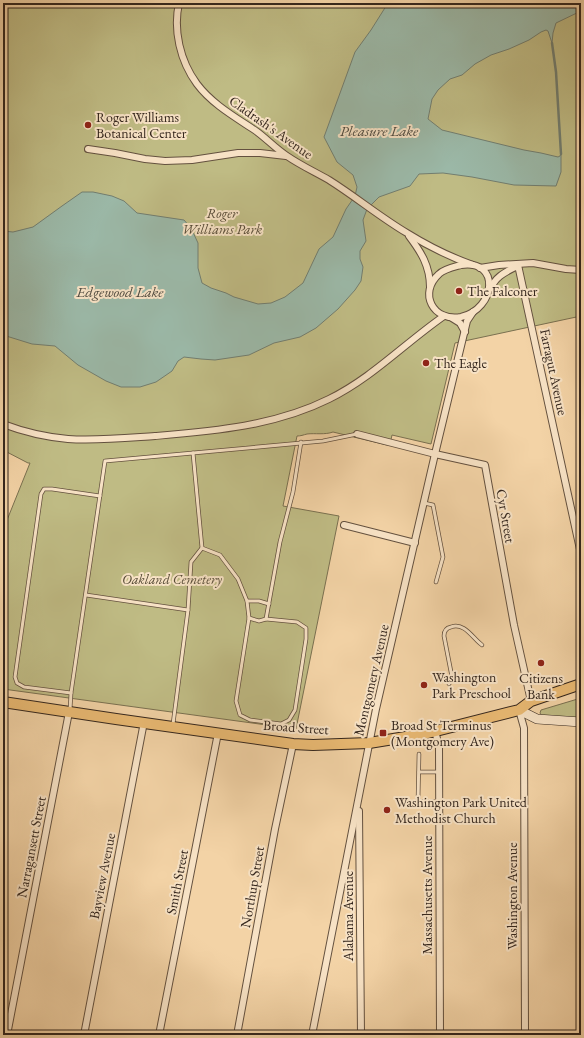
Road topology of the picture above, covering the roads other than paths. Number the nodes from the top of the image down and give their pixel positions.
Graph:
1 (179, 3) edge
2 (88, 149) dead end
3 (286, 156) junction
4 (407, 233) junction
5 (473, 265) junction
6 (518, 265) junction
7 (480, 268) junction
8 (581, 270) edge
9 (489, 293) junction
10 (429, 295) junction
11 (473, 312) junction
12 (447, 317) junction
13 (465, 332) junction
14 (3, 424) edge
15 (356, 434) joint
16 (301, 442) junction
17 (193, 453) junction
18 (435, 454) junction
19 (100, 496) junction
20 (424, 503) junction
21 (344, 525) dead end
22 (415, 543) junction
23 (202, 548) junction
24 (581, 554) edge
25 (436, 582) dead end
26 (86, 595) junction
27 (247, 601) junction
28 (269, 604) junction
29 (188, 610) junction
30 (249, 618) junction
31 (266, 619) junction
32 (482, 645) dead end
33 (449, 684) dead end
34 (581, 684) edge
35 (71, 693) junction
36 (531, 701) junction
37 (3, 702) edge
38 (519, 710) junction
39 (69, 712) junction
40 (144, 722) junction
41 (581, 722) edge
42 (173, 727) junction
43 (435, 731) junction
44 (218, 733) junction
45 (369, 743) junction
46 (293, 744) junction
47 (419, 754) dead end
48 (419, 772) junction
49 (439, 772) junction
50 (359, 797) junction
51 (438, 802) junction
52 (7, 1035) edge
53 (84, 1035) edge
54 (159, 1035) edge
55 (237, 1035) edge
56 (312, 1035) edge
57 (361, 1035) edge
58 (440, 1035) edge
59 (525, 1035) edge

1 - 3 street, Cladrash's Avenue
2 - 3 street
3 - 4 street, Cladrash's Avenue
4 - 5 street, Cladrash's Avenue
4 - 10 street, Cladrash's Avenue
5 - 7 street
5 - 10 street
6 - 7 street
6 - 8 street
6 - 9 street
6 - 24 street, Farragut Avenue
7 - 9 street
9 - 11 street
10 - 12 street
11 - 12 street
11 - 13 street, Montgomery Avenue
12 - 13 street
12 - 14 street
13 - 18 street, Montgomery Avenue
15 - 16 lane
15 - 18 street, Cyr Street
16 - 17 lane
16 - 28 lane
17 - 19 lane
17 - 23 lane
18 - 20 street, Montgomery Avenue
18 - 36 street, Cyr Street
19 - 26 lane
19 - 35 lane
20 - 22 street, Montgomery Avenue
20 - 25 lane
21 - 22 street
22 - 45 street, Montgomery Avenue
23 - 27 lane
23 - 29 lane
26 - 29 lane
26 - 35 lane
27 - 28 lane
27 - 30 lane
28 - 31 lane
29 - 42 lane
30 - 31 lane
30 - 31 lane
32 - 33 lane
34 - 36 main road, Broad Street
35 - 39 lane
36 - 38 main road, Broad Street
37 - 39 main road, Broad Street
38 - 41 main road
38 - 43 main road, Broad Street
38 - 59 street, Washington Avenue
39 - 40 main road, Broad Street
39 - 52 street, Narragansett Street
40 - 42 main road, Broad Street
40 - 53 street, Bayview Avenue
42 - 44 main road, Broad Street
43 - 45 main road, Broad Street
43 - 49 street, Massachusetts Avenue
44 - 46 main road, Broad Street
44 - 54 street, Smith Street
45 - 46 main road, Broad Street
45 - 50 street, Montgomery Avenue
46 - 55 street, Northup Street
47 - 48 lane
48 - 49 lane
48 - 51 lane
49 - 51 street, Massachusetts Avenue
50 - 56 street, Montgomery Avenue
50 - 57 street, Alabama Avenue
51 - 58 street, Massachusetts Avenue

